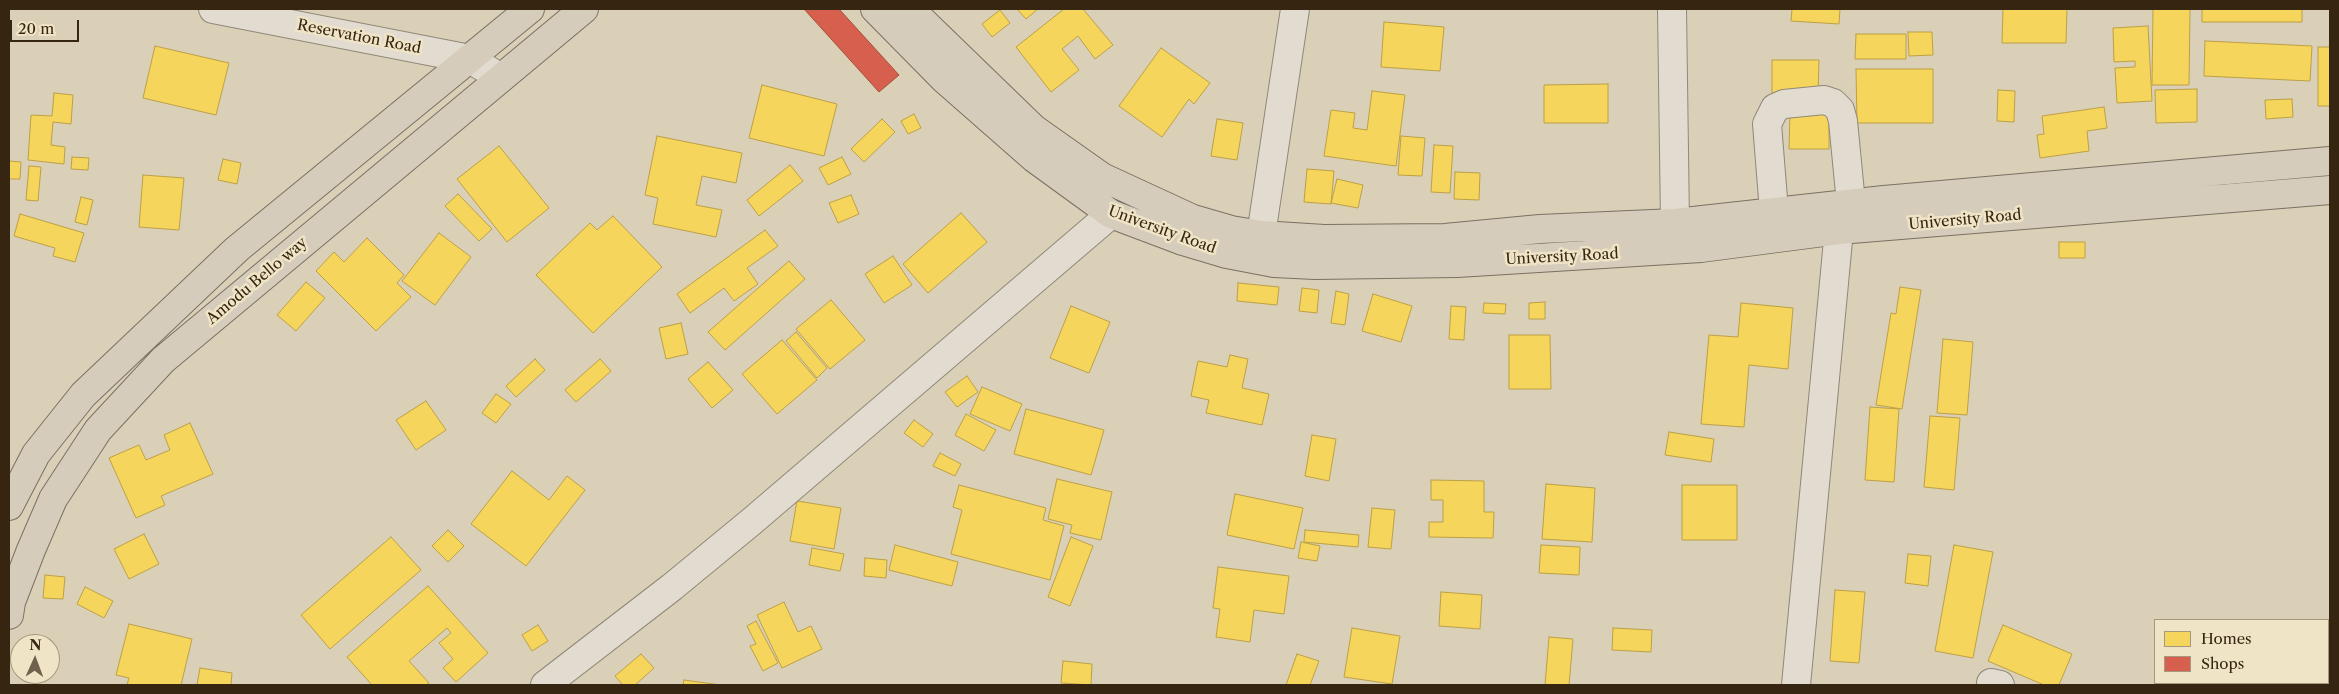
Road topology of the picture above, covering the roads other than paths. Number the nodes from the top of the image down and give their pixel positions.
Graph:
1 (213, 9) edge
2 (530, 9) edge
3 (584, 9) edge
4 (875, 9) edge
5 (910, 9) edge
6 (1295, 9) edge
7 (1672, 9) edge
8 (470, 59) junction
9 (501, 78) junction
10 (2330, 161) edge
11 (2330, 190) edge
12 (1774, 211) junction
13 (1111, 214) junction
14 (1848, 221) junction
15 (1675, 222) junction
16 (1261, 234) junction
17 (9, 506) edge
18 (9, 615) edge
19 (545, 685) edge
20 (1796, 685) edge

1 - 8 street, Reservation Road
2 - 8 main road
3 - 9 main road, Amodu Bello way
4 - 13 main road, University Road
5 - 16 main road, University Road
6 - 16 street
7 - 15 street
8 - 9 street, Reservation Road
8 - 17 main road
9 - 18 main road, Amodu Bello way
10 - 14 main road, University Road
11 - 14 main road, University Road
12 - 14 main road, University Road
12 - 14 street
12 - 15 main road, University Road
13 - 14 main road, University Road
13 - 19 street
14 - 20 street
15 - 16 main road, University Road

